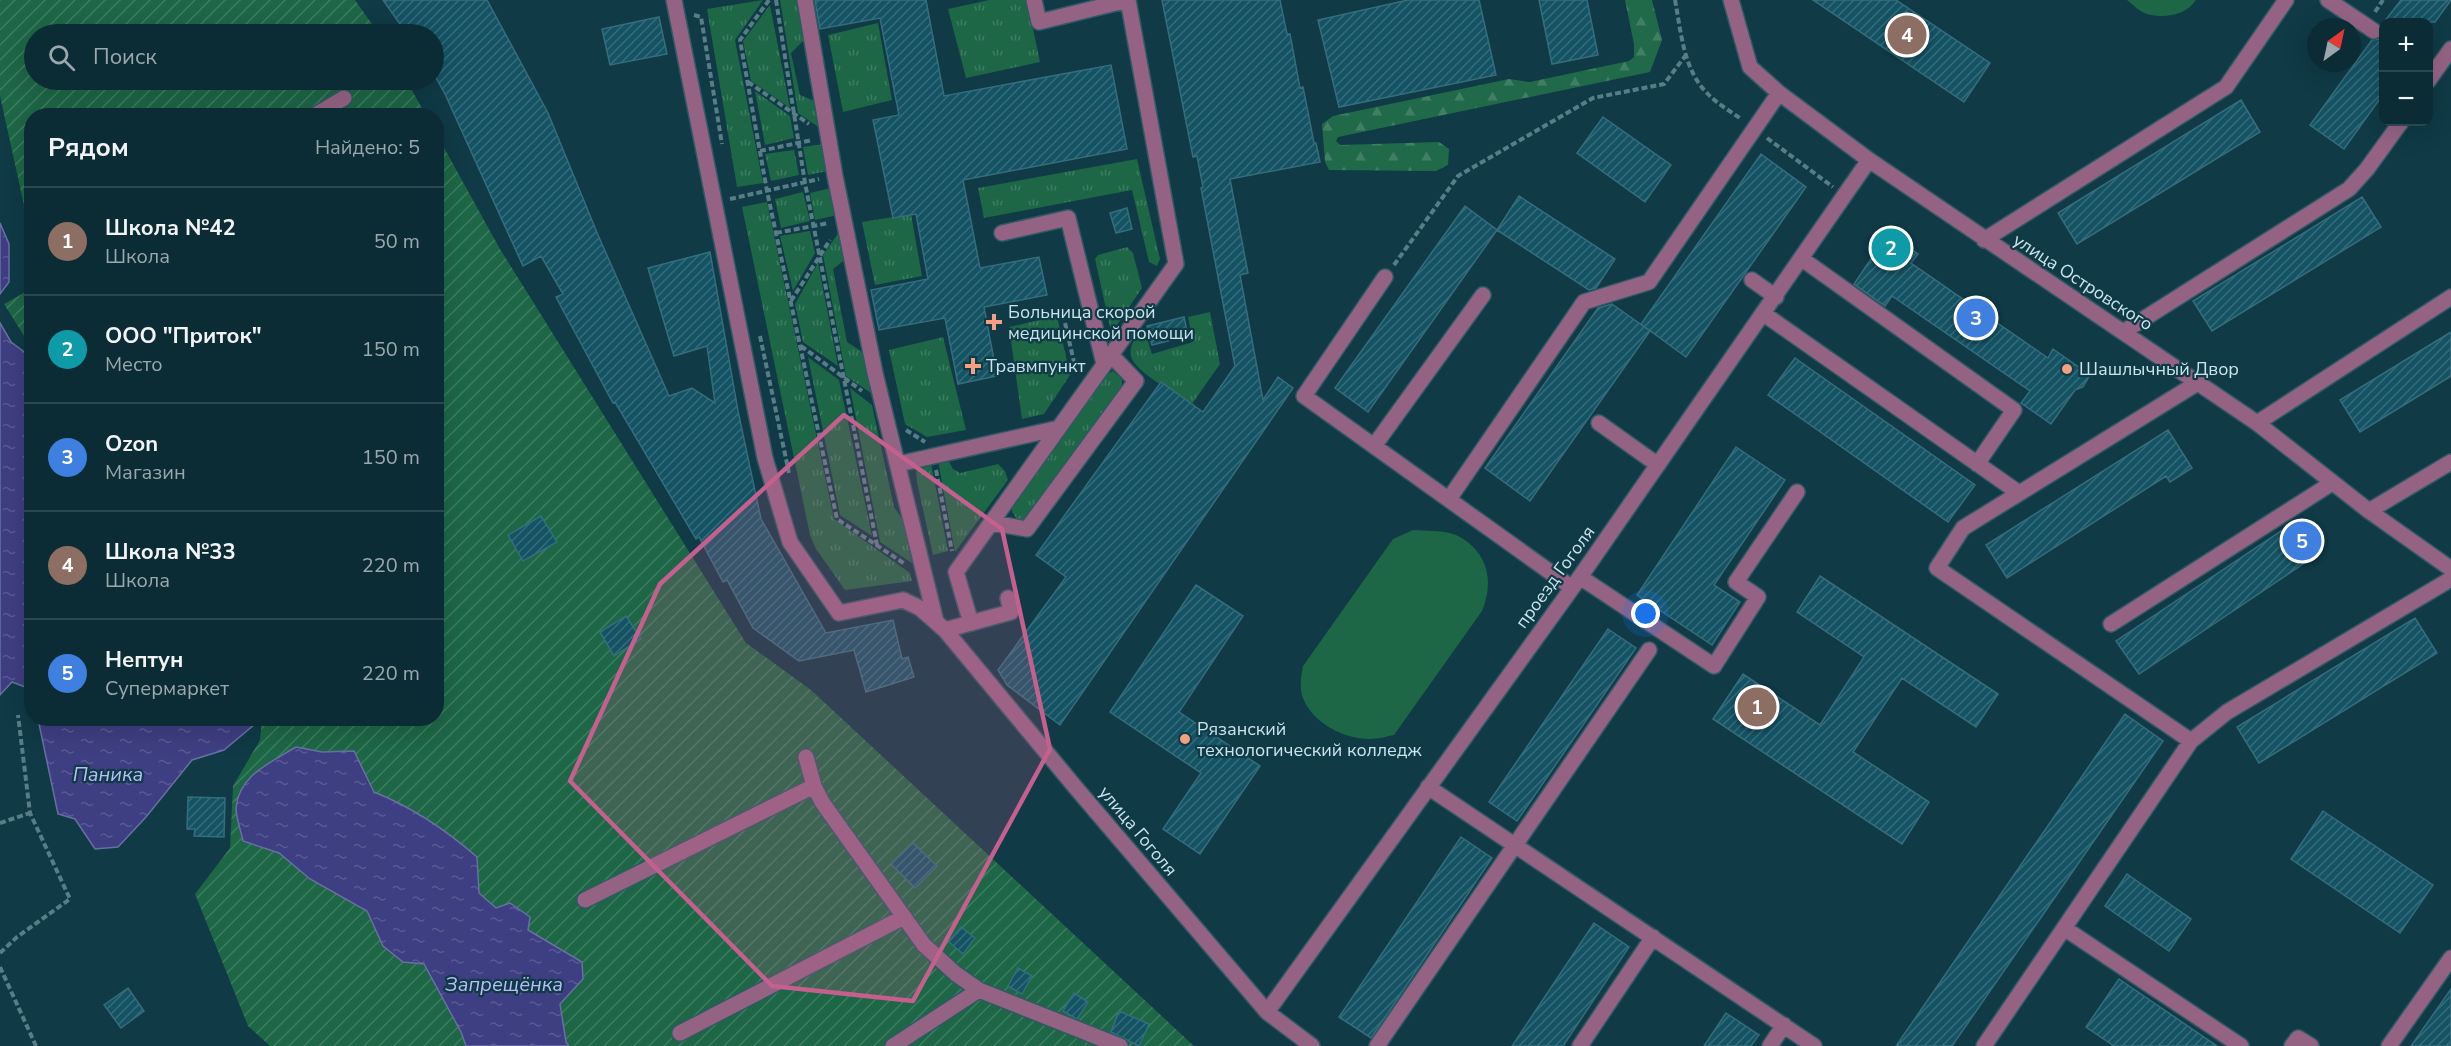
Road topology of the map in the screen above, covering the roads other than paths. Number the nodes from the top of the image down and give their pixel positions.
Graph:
1 (674, 0) edge
2 (805, 0) edge
3 (1034, 0) edge
4 (1128, 0) edge
5 (1731, 0) edge
6 (2286, 0) edge
7 (2328, 0) edge
8 (2374, 31) dead end
9 (2451, 49) edge
10 (2433, 74) edge
11 (1779, 93) junction
12 (344, 98) dead end
13 (327, 108) edge
14 (2398, 126) edge
15 (1869, 160) junction
16 (1002, 234) dead end
17 (1984, 240) junction
18 (1802, 259) junction
19 (1385, 277) road end
20 (1752, 279) dead end
21 (1483, 294) dead end
22 (1776, 297) junction
23 (2451, 297) edge
24 (1764, 314) junction
25 (2122, 332) junction
26 (1108, 360) junction
27 (2199, 382) junction
28 (1599, 423) dead end
29 (2257, 423) junction
30 (1059, 428) junction
31 (1374, 446) junction
32 (2451, 462) edge
33 (898, 464) junction
34 (1977, 464) junction
35 (1658, 465) junction
36 (2332, 483) junction
37 (1797, 492) dead end
38 (2019, 493) junction
39 (1449, 500) junction
40 (2369, 511) junction
41 (992, 523) junction
42 (2451, 569) edge
43 (2451, 579) edge
44 (1575, 582) junction
45 (1008, 598) dead end
46 (971, 623) junction
47 (2111, 624) dead end
48 (941, 626) junction
49 (1649, 651) dead end
50 (2191, 741) junction
51 (806, 757) dead end
52 (814, 786) junction
53 (1428, 787) junction
54 (1515, 845) junction
55 (585, 900) dead end
56 (904, 917) junction
57 (2064, 928) junction
58 (1653, 938) junction
59 (2451, 958) edge
60 (979, 990) junction
61 (1267, 1012) junction
62 (1784, 1025) junction
63 (680, 1033) dead end
64 (893, 1046) edge
65 (1120, 1046) edge
66 (1312, 1046) edge
67 (1377, 1046) edge
68 (1580, 1046) edge
69 (1770, 1046) edge
70 (1814, 1046) edge
71 (1984, 1046) edge
72 (2241, 1046) edge
73 (2292, 1046) edge
74 (2311, 1046) edge
75 (2389, 1046) edge

1 - 48 street
2 - 33 street
3 - 4 street
4 - 26 street
5 - 11 street, улица Островского
6 - 17 street
7 - 8 street
9 - 10 street
11 - 15 street, улица Островского
11 - 39 street
12 - 13 street
14 - 25 street
15 - 17 street, улица Островского
15 - 18 street, проезд Гоголя
16 - 26 street
17 - 25 street, улица Островского
18 - 22 street, проезд Гоголя
18 - 34 street
19 - 31 street
20 - 22 street
21 - 31 street
22 - 24 street, проезд Гоголя
23 - 29 street
24 - 34 street
24 - 35 street, проезд Гоголя
25 - 27 street, улица Островского
26 - 30 street
26 - 41 street
27 - 29 street, улица Островского
27 - 38 street
28 - 35 street
29 - 36 street, улица Островского
30 - 33 street
30 - 41 street
31 - 39 street
32 - 40 street
33 - 48 street
34 - 38 street
35 - 44 street, проезд Гоголя
36 - 40 street, улица Островского
36 - 47 street
37 - 44 street
38 - 50 street
39 - 44 street
40 - 42 street, улица Островского
41 - 46 street
43 - 50 street
44 - 53 street, проезд Гоголя
45 - 46 street
46 - 48 street
48 - 61 street, улица Гоголя
49 - 54 street
50 - 57 street
51 - 52 street
52 - 55 street
52 - 56 street
53 - 54 street
53 - 61 street, проезд Гоголя
54 - 58 street
54 - 67 street
56 - 60 street
56 - 63 street
57 - 71 street
57 - 72 street
58 - 62 street
58 - 68 street
59 - 75 street
60 - 64 street
60 - 65 street
61 - 66 street, улица Гоголя
62 - 69 street
62 - 70 street
73 - 74 street

